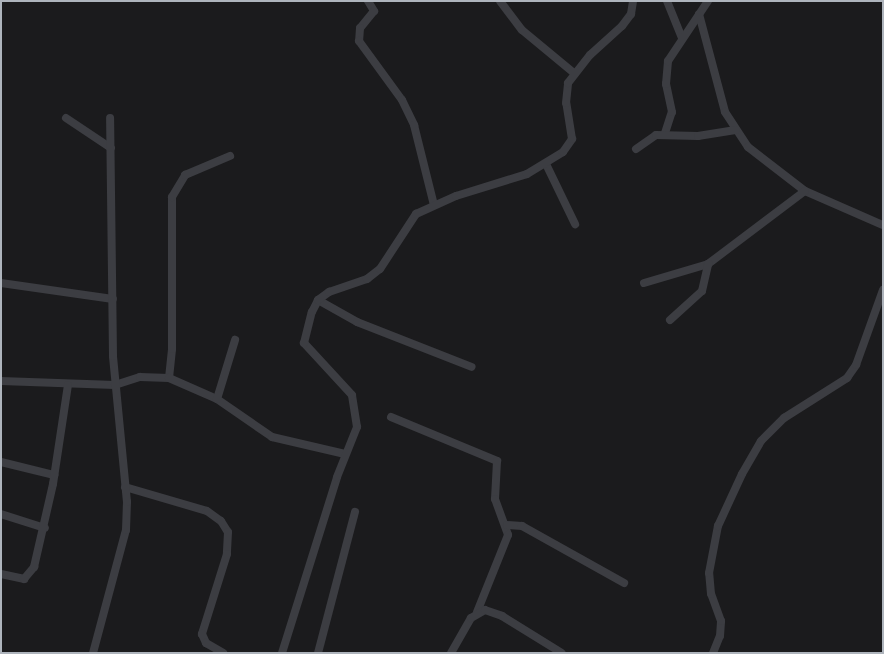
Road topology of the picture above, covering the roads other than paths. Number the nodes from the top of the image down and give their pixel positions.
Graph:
1 (368, 1) edge
2 (500, 1) edge
3 (633, 1) edge
4 (667, 1) edge
5 (708, 1) edge
6 (699, 14) junction
7 (682, 38) junction
8 (574, 73) junction
9 (66, 118) dead end
10 (110, 118) dead end
11 (736, 130) junction
12 (665, 133) junction
13 (111, 148) junction
14 (636, 149) dead end
15 (230, 156) dead end
16 (546, 164) junction
17 (805, 191) junction
18 (434, 205) junction
19 (574, 224) dead end
20 (883, 225) edge
21 (708, 264) junction
22 (1, 283) edge
23 (644, 283) dead end
24 (883, 290) edge
25 (113, 298) junction
26 (318, 300) junction
27 (670, 320) dead end
28 (235, 340) dead end
29 (472, 367) dead end
30 (169, 378) junction
31 (1, 381) edge
32 (68, 385) junction
33 (116, 386) junction
34 (217, 399) junction
35 (391, 417) dead end
36 (345, 454) junction
37 (1, 462) edge
38 (54, 475) junction
39 (125, 487) junction
40 (356, 512) dead end
41 (1, 514) edge
42 (507, 526) junction
43 (44, 528) junction
44 (1, 574) edge
45 (624, 583) dead end
46 (478, 612) junction
47 (93, 653) edge
48 (223, 653) edge
49 (282, 653) edge
50 (318, 653) edge
51 (450, 653) edge
52 (562, 653) edge
53 (713, 653) edge

1 - 18 street
2 - 8 street
3 - 8 street
4 - 7 street
5 - 6 street
6 - 7 street
6 - 11 street
7 - 12 street
8 - 16 street
9 - 13 street
10 - 13 street
11 - 12 street
11 - 17 street
12 - 14 street
13 - 25 street
15 - 30 street
16 - 18 street
16 - 19 street
17 - 20 street
17 - 21 street
18 - 26 street
21 - 23 street
21 - 27 street
22 - 25 street
24 - 53 street
25 - 33 street
26 - 29 street
26 - 36 street
28 - 34 street
30 - 33 street
30 - 34 street
31 - 32 street
32 - 33 street
32 - 38 street
33 - 39 street
34 - 36 street
35 - 42 street
36 - 49 street
37 - 38 street
38 - 43 street
39 - 47 street
39 - 48 street
40 - 50 street
41 - 43 street
42 - 45 street
42 - 46 street
43 - 44 street
46 - 51 street
46 - 52 street

